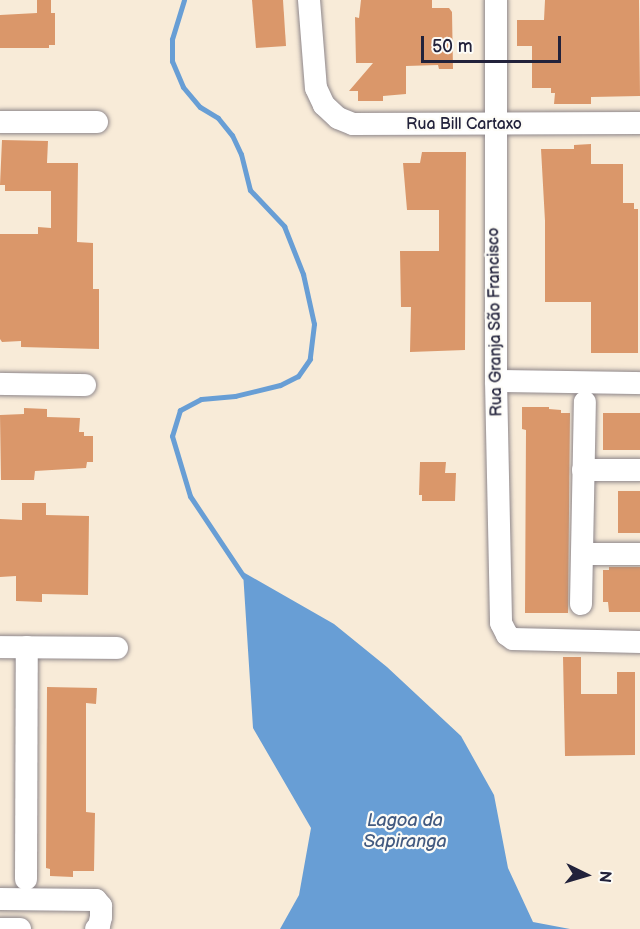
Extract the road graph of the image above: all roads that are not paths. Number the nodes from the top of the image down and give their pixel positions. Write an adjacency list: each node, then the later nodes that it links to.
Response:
1 (309, 0): 6 (street, Rua Bill Cartaxo)
2 (496, 0): 6 (street, Rua Granja São Francisco)
3 (0, 122): 4 (street)
4 (97, 122)
5 (640, 123): 6 (street, Rua Bill Cartaxo)
6 (494, 125): 7 (street, Rua Granja São Francisco)
7 (496, 381): 8 (street); 17 (street, Rua Granja São Francisco)
8 (640, 383)
9 (0, 384): 10 (street)
10 (85, 385)
11 (585, 402): 12 (street)
12 (583, 470): 13 (street); 14 (street)
13 (640, 470)
14 (582, 554): 15 (street); 16 (street)
15 (640, 554)
16 (582, 604)
17 (640, 642)
18 (0, 647): 19 (street)
19 (27, 647): 20 (street); 21 (street)
20 (117, 648)
21 (26, 879)
22 (0, 899): 25 (street)
23 (0, 928): 24 (street)
24 (20, 929)
25 (96, 929)

